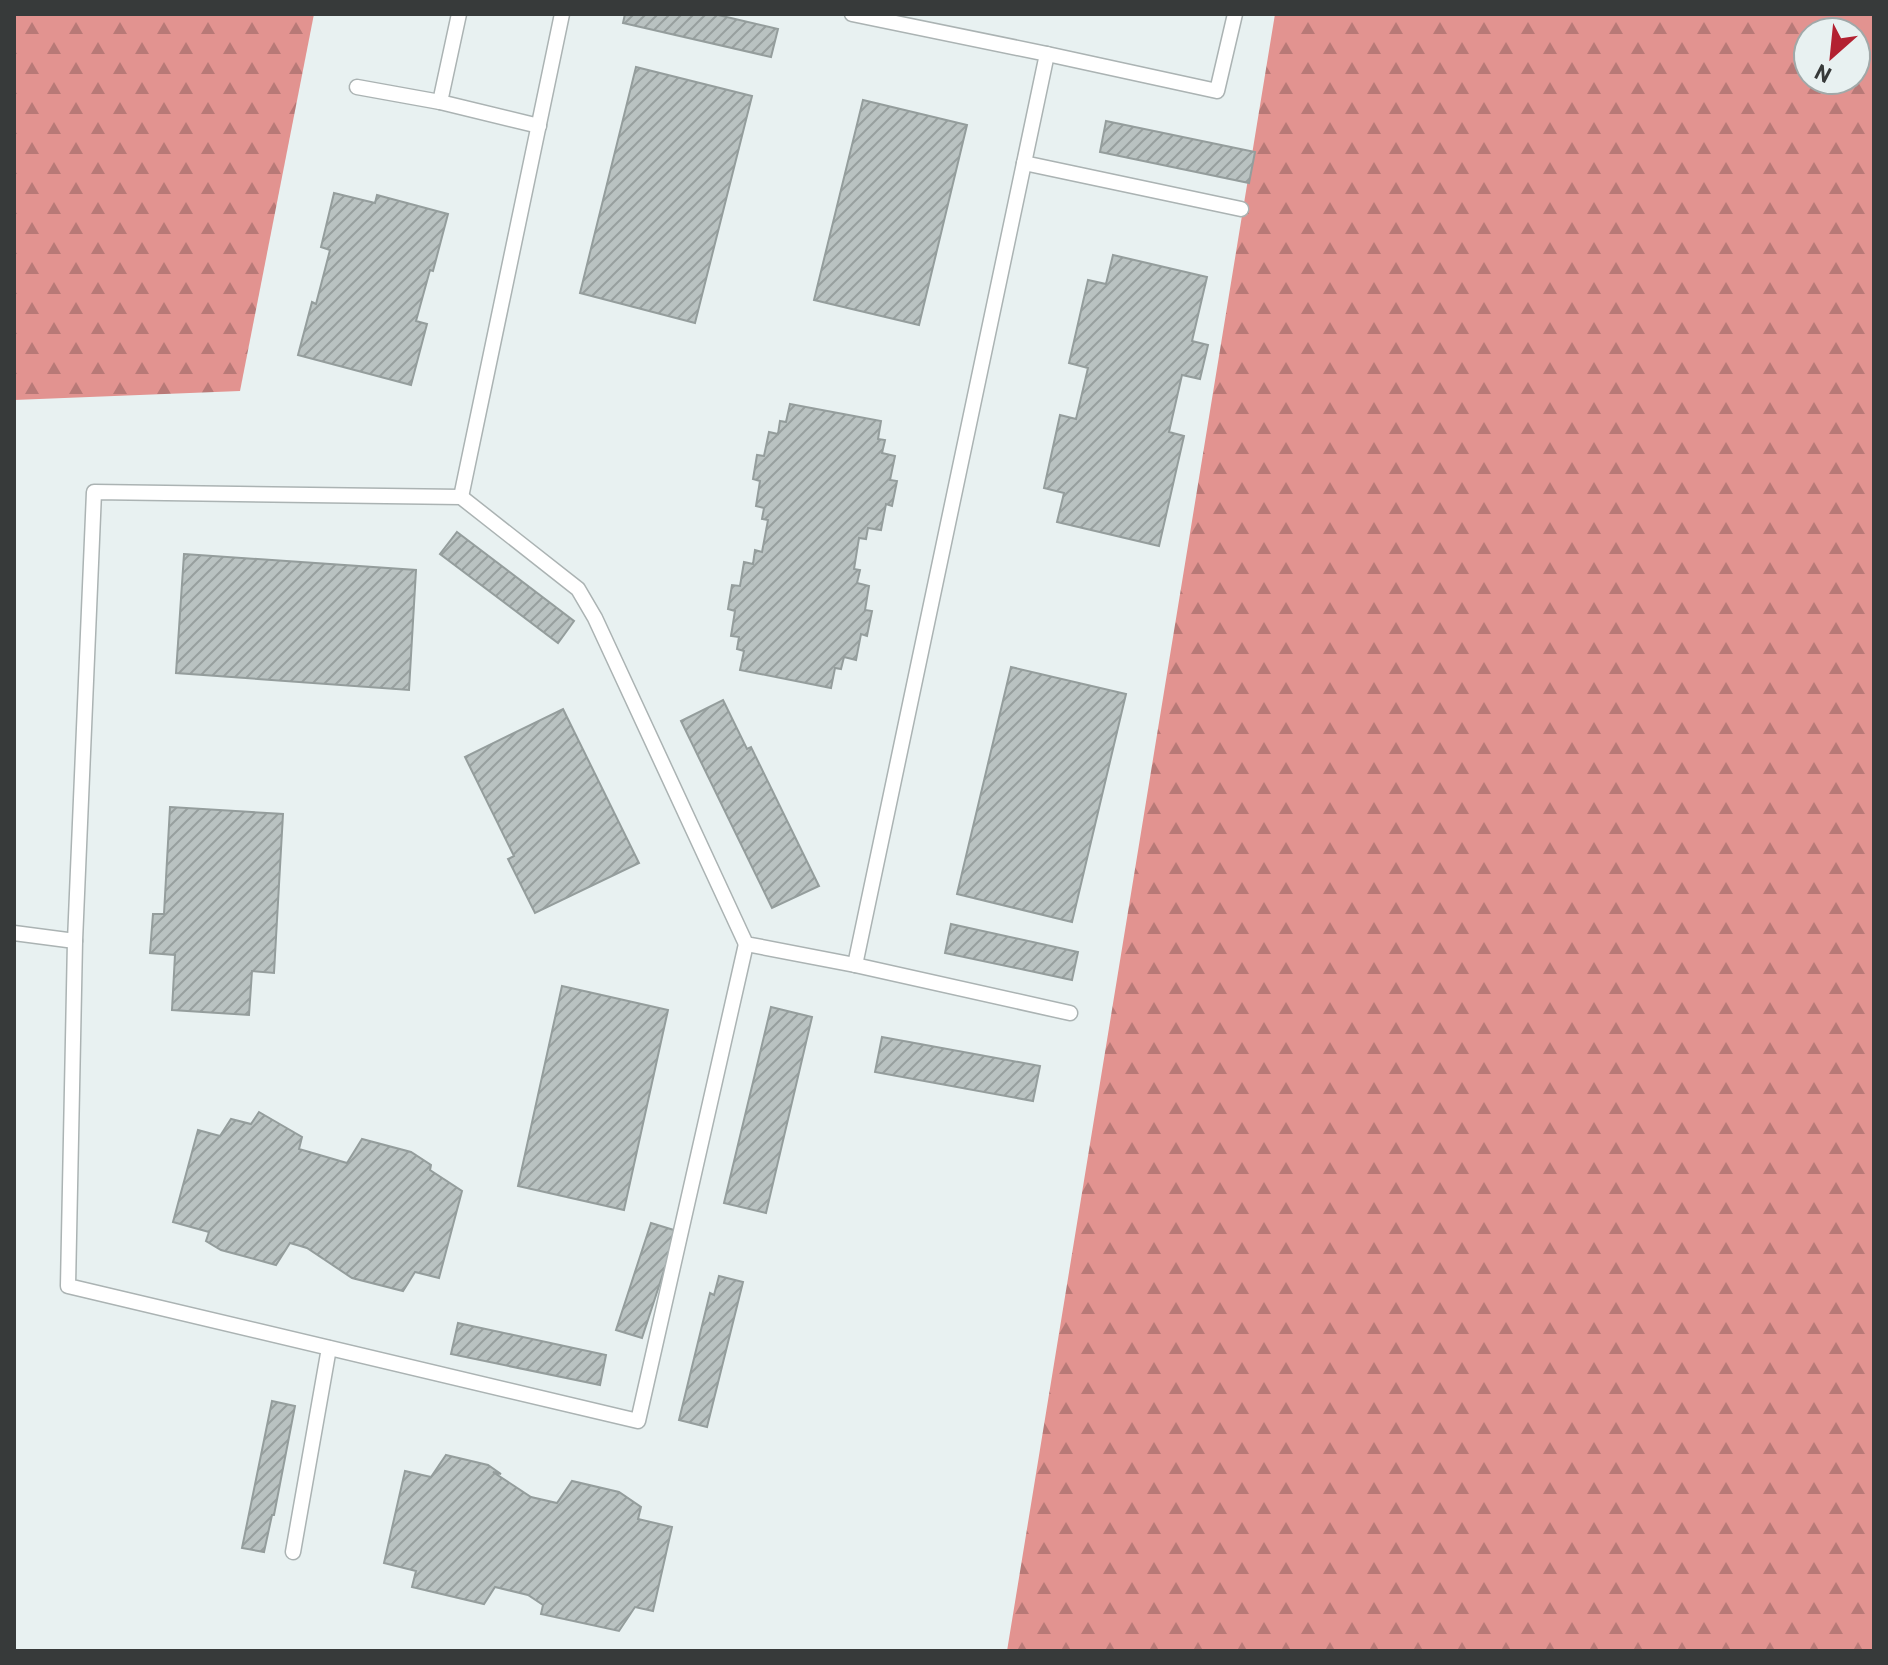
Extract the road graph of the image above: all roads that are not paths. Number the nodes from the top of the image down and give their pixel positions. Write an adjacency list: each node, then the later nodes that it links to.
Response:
1 (459, 14): 7 (lane)
2 (562, 14): 8 (lane)
3 (852, 14): 5 (lane)
4 (1235, 14): 5 (lane)
5 (1047, 54): 9 (lane)
6 (357, 87): 7 (lane)
7 (440, 102): 8 (lane)
8 (539, 126): 11 (lane)
9 (1024, 163): 10 (lane); 15 (lane)
10 (1241, 209)
11 (461, 497): 13 (lane); 14 (lane)
12 (14, 933): 13 (lane)
13 (75, 941): 17 (lane)
14 (746, 944): 15 (lane); 17 (lane)
15 (855, 965): 16 (lane)
16 (1070, 1013)
17 (329, 1348): 18 (lane)
18 (293, 1552)

